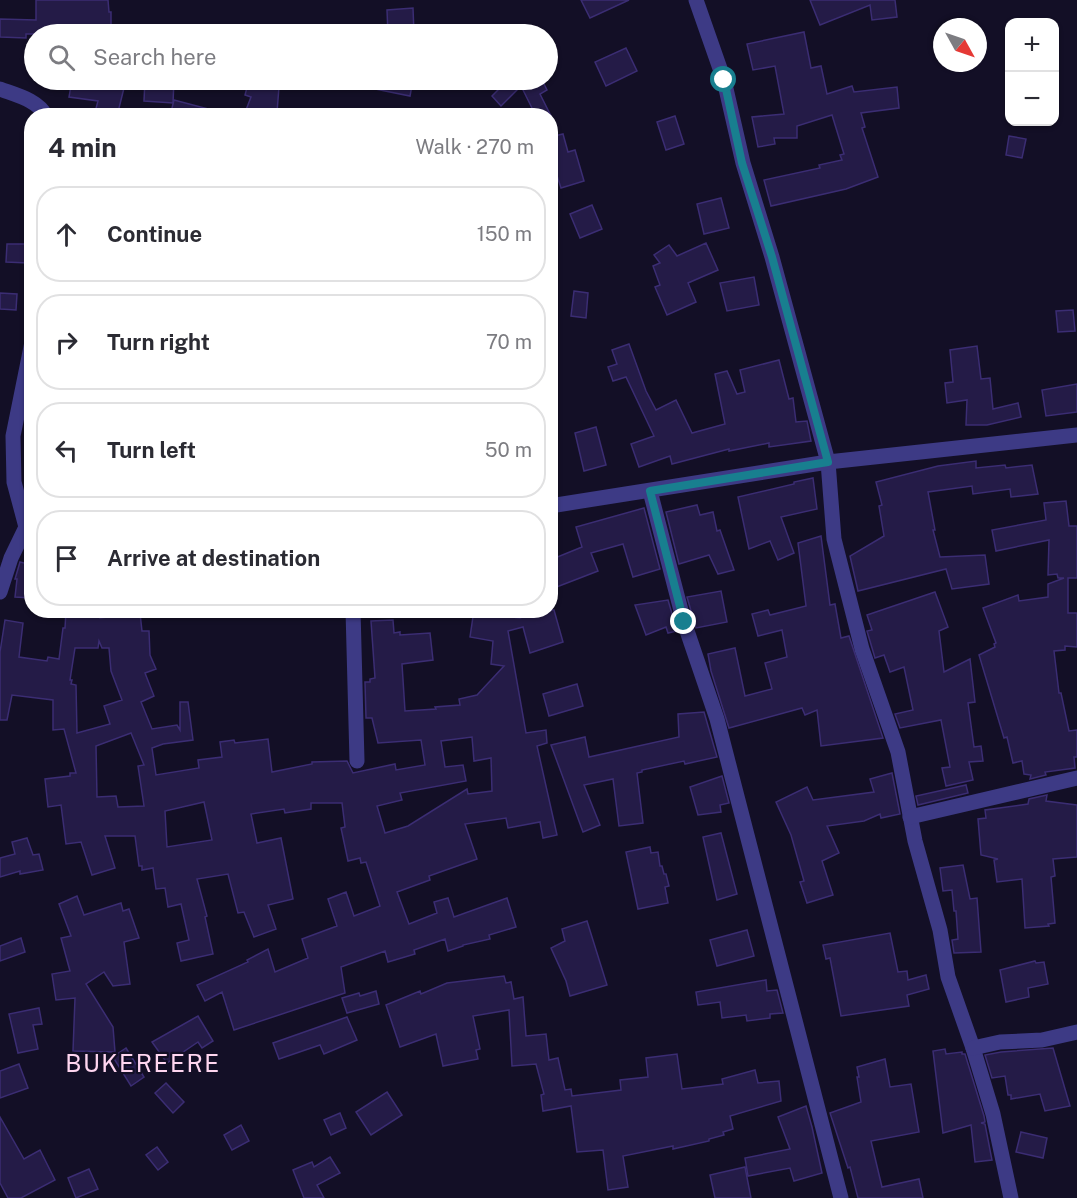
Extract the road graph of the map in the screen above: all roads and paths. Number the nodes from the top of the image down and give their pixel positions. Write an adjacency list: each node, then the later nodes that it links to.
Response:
1 (696, 0): 6 (street)
2 (0, 89): 3 (street)
3 (42, 108)
4 (24, 382): 9 (street)
5 (1077, 435): 6 (street)
6 (828, 462): 7 (street); 16 (street)
7 (650, 491): 8 (street); 19 (street)
8 (558, 505)
9 (24, 511)
10 (24, 532): 11 (street)
11 (5, 557): 12 (street)
12 (0, 592)
13 (352, 618): 14 (street)
14 (357, 761)
15 (1077, 778): 16 (street)
16 (910, 817): 18 (street)
17 (1077, 1032): 18 (street)
18 (973, 1048): 20 (street)
19 (841, 1198)
20 (1011, 1198)

